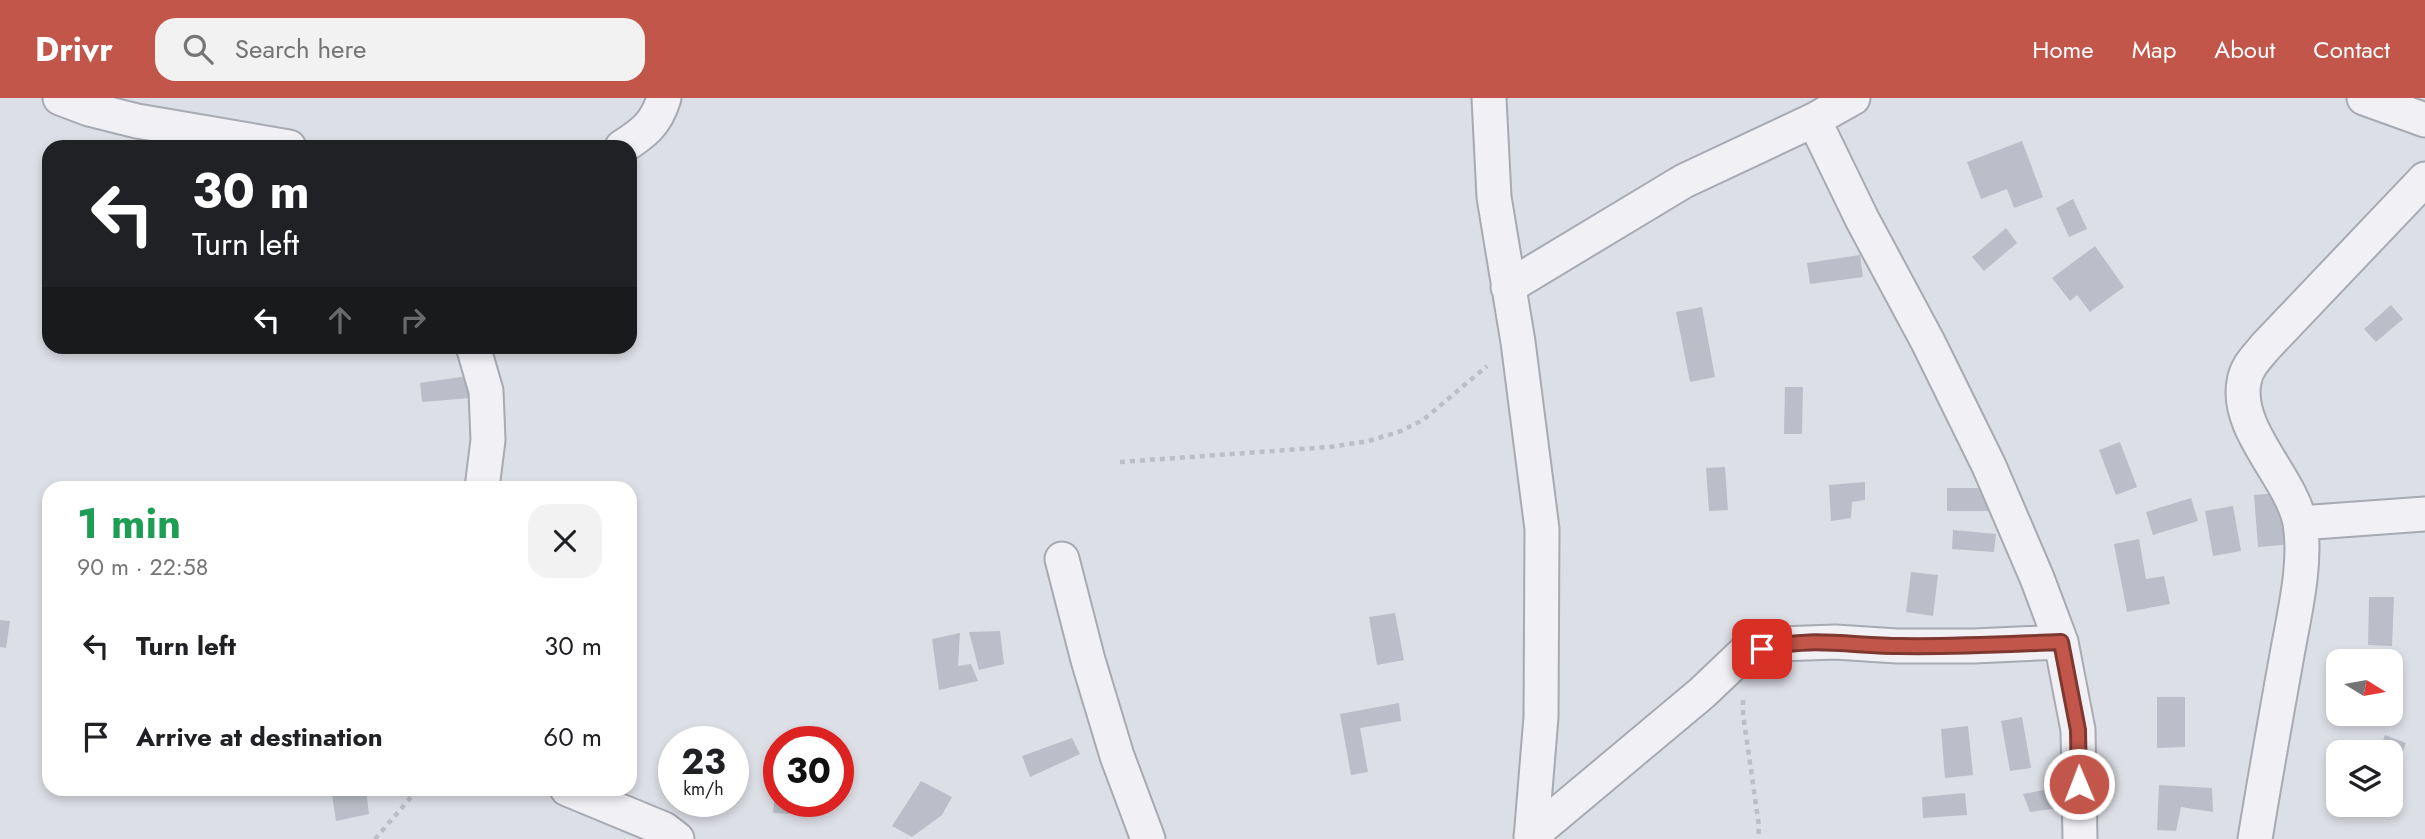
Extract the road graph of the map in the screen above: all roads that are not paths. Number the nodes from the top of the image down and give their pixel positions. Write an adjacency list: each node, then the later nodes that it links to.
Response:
1 (60, 98): 6 (street)
2 (664, 98): 10 (street)
3 (1489, 98): 12 (street)
4 (1853, 98): 7 (street)
5 (2364, 98): 8 (street)
6 (134, 110): 9 (street)
7 (1814, 120): 12 (street); 18 (street)
8 (2425, 120)
9 (260, 140)
10 (633, 140)
11 (2425, 179): 16 (street)
12 (1508, 287): 20 (street)
13 (475, 354): 14 (street)
14 (483, 481)
15 (2425, 514): 16 (street)
16 (2300, 523): 24 (street)
17 (1062, 559): 22 (street)
18 (2061, 642): 20 (street); 23 (street)
19 (584, 796): 21 (street)
20 (1531, 837)
21 (677, 839)
22 (1148, 839)
23 (2080, 839)
24 (2255, 839)

